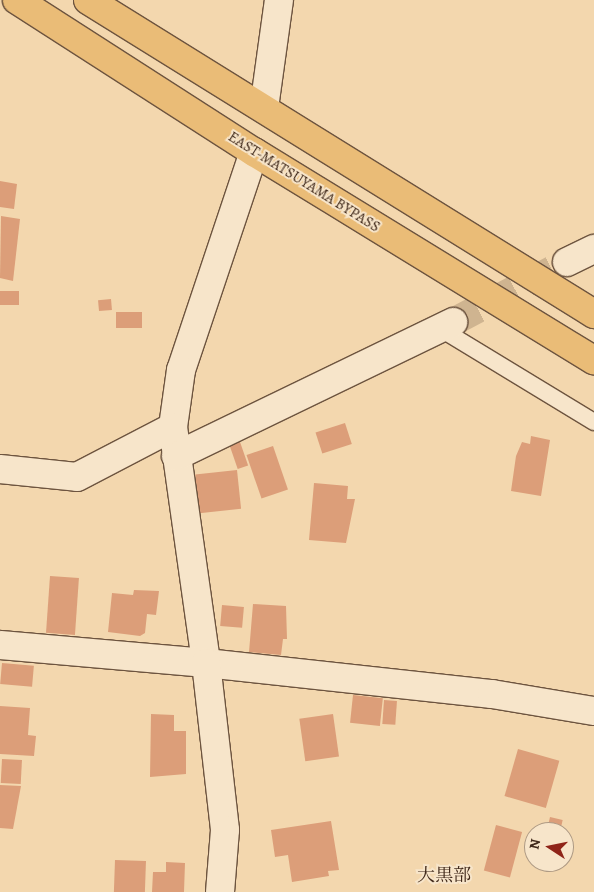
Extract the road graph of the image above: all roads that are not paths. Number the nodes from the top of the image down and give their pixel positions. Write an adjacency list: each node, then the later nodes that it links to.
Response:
1 (16, 0): 5 (highway, EAST-MATSUYAMA BYPASS)
2 (88, 0): 4 (highway)
3 (279, 0): 4 (street)
4 (264, 108): 8 (highway)
5 (254, 152): 10 (highway, EAST-MATSUYAMA BYPASS); 12 (street)
6 (594, 249): 7 (street)
7 (567, 262)
8 (594, 314)
9 (447, 326): 11 (lane); 13 (street)
10 (594, 360)
11 (594, 422)
12 (173, 427): 13 (street); 14 (street)
13 (176, 456): 16 (street)
14 (0, 469)
15 (0, 645): 16 (street)
16 (206, 663): 17 (street); 18 (street)
17 (594, 711)
18 (220, 892)

